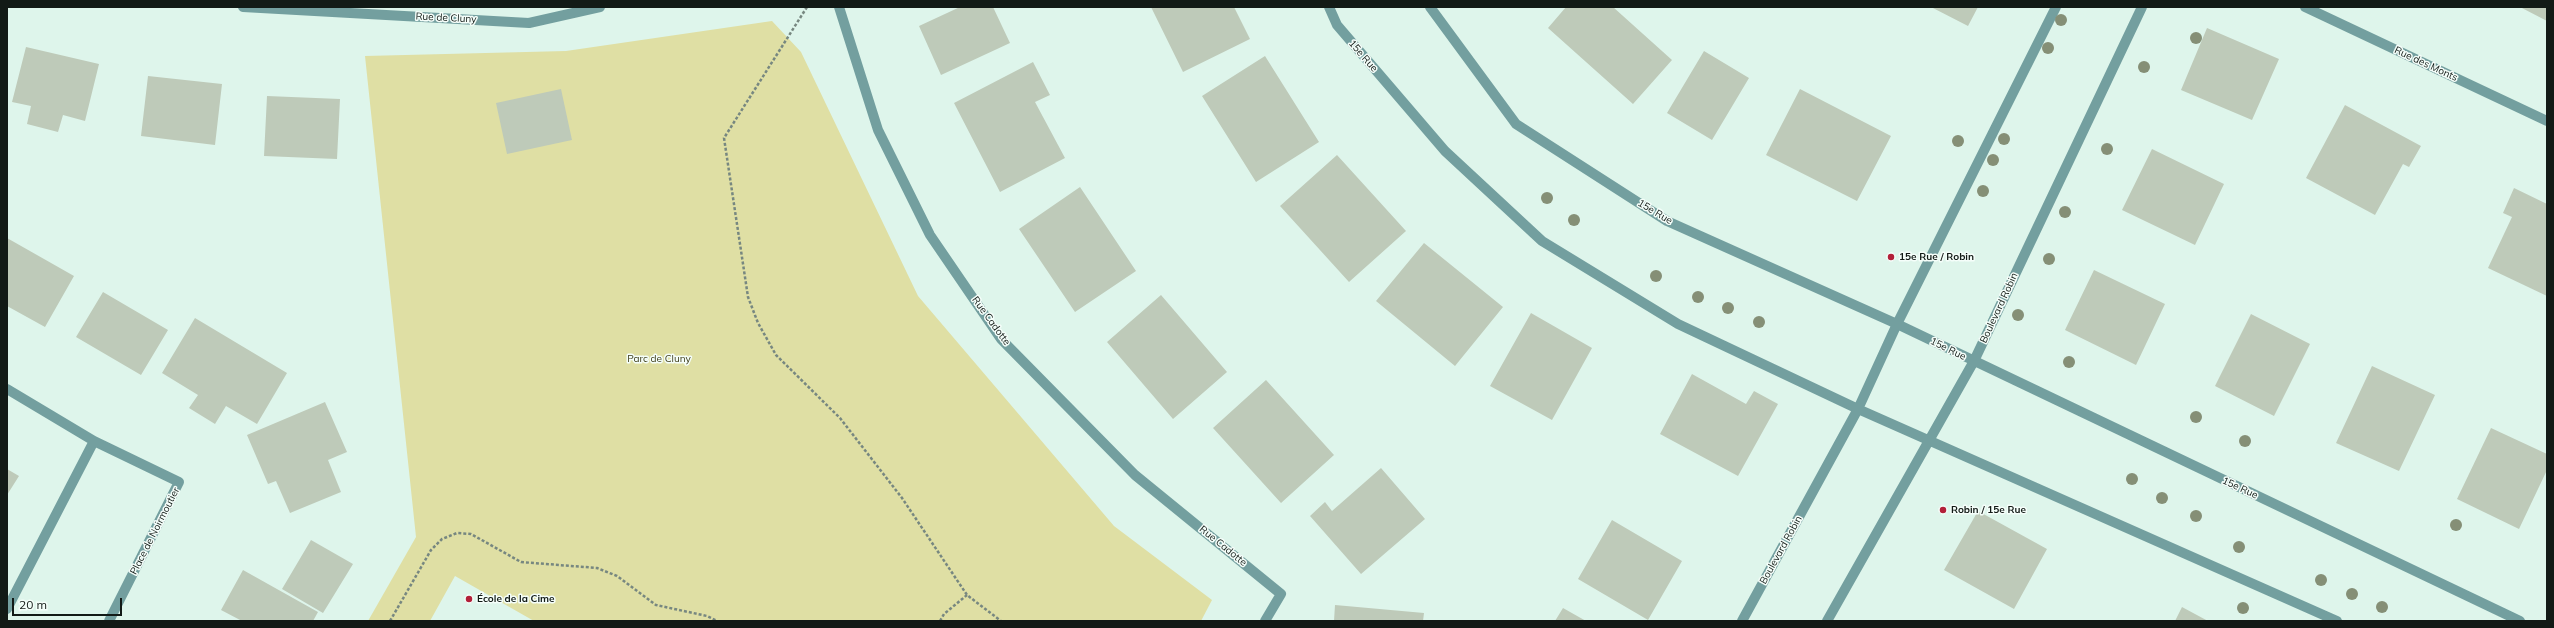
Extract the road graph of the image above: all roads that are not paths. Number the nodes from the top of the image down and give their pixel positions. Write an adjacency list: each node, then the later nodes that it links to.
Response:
1 (243, 7): 2 (street, Rue de Cluny)
2 (600, 7)
3 (839, 7): 18 (street, Rue Cadotte)
4 (1329, 7): 13 (street, 15e Rue)
5 (1430, 7): 10 (street, 15e Rue)
6 (2056, 7): 10 (street, Boulevard Robin)
7 (2142, 7): 11 (street, Boulevard Robin)
8 (2305, 7): 9 (street, Rue des Monts)
9 (2547, 121)
10 (1897, 324): 11 (street, 15e Rue); 13 (street, Boulevard Robin)
11 (1974, 361): 14 (street, Boulevard Robin); 22 (street, 15e Rue)
12 (7, 389): 15 (street, Place de Noirmoutier)
13 (1858, 409): 14 (street, 15e Rue); 19 (street, Boulevard Robin)
14 (1928, 440): 20 (street, Boulevard Robin); 21 (street, 15e Rue)
15 (94, 441): 16 (street); 17 (street, Place de Noirmoutier)
16 (7, 609)
17 (109, 621)
18 (1266, 621)
19 (1742, 621)
20 (1827, 621)
21 (2337, 621)
22 (2520, 621)

